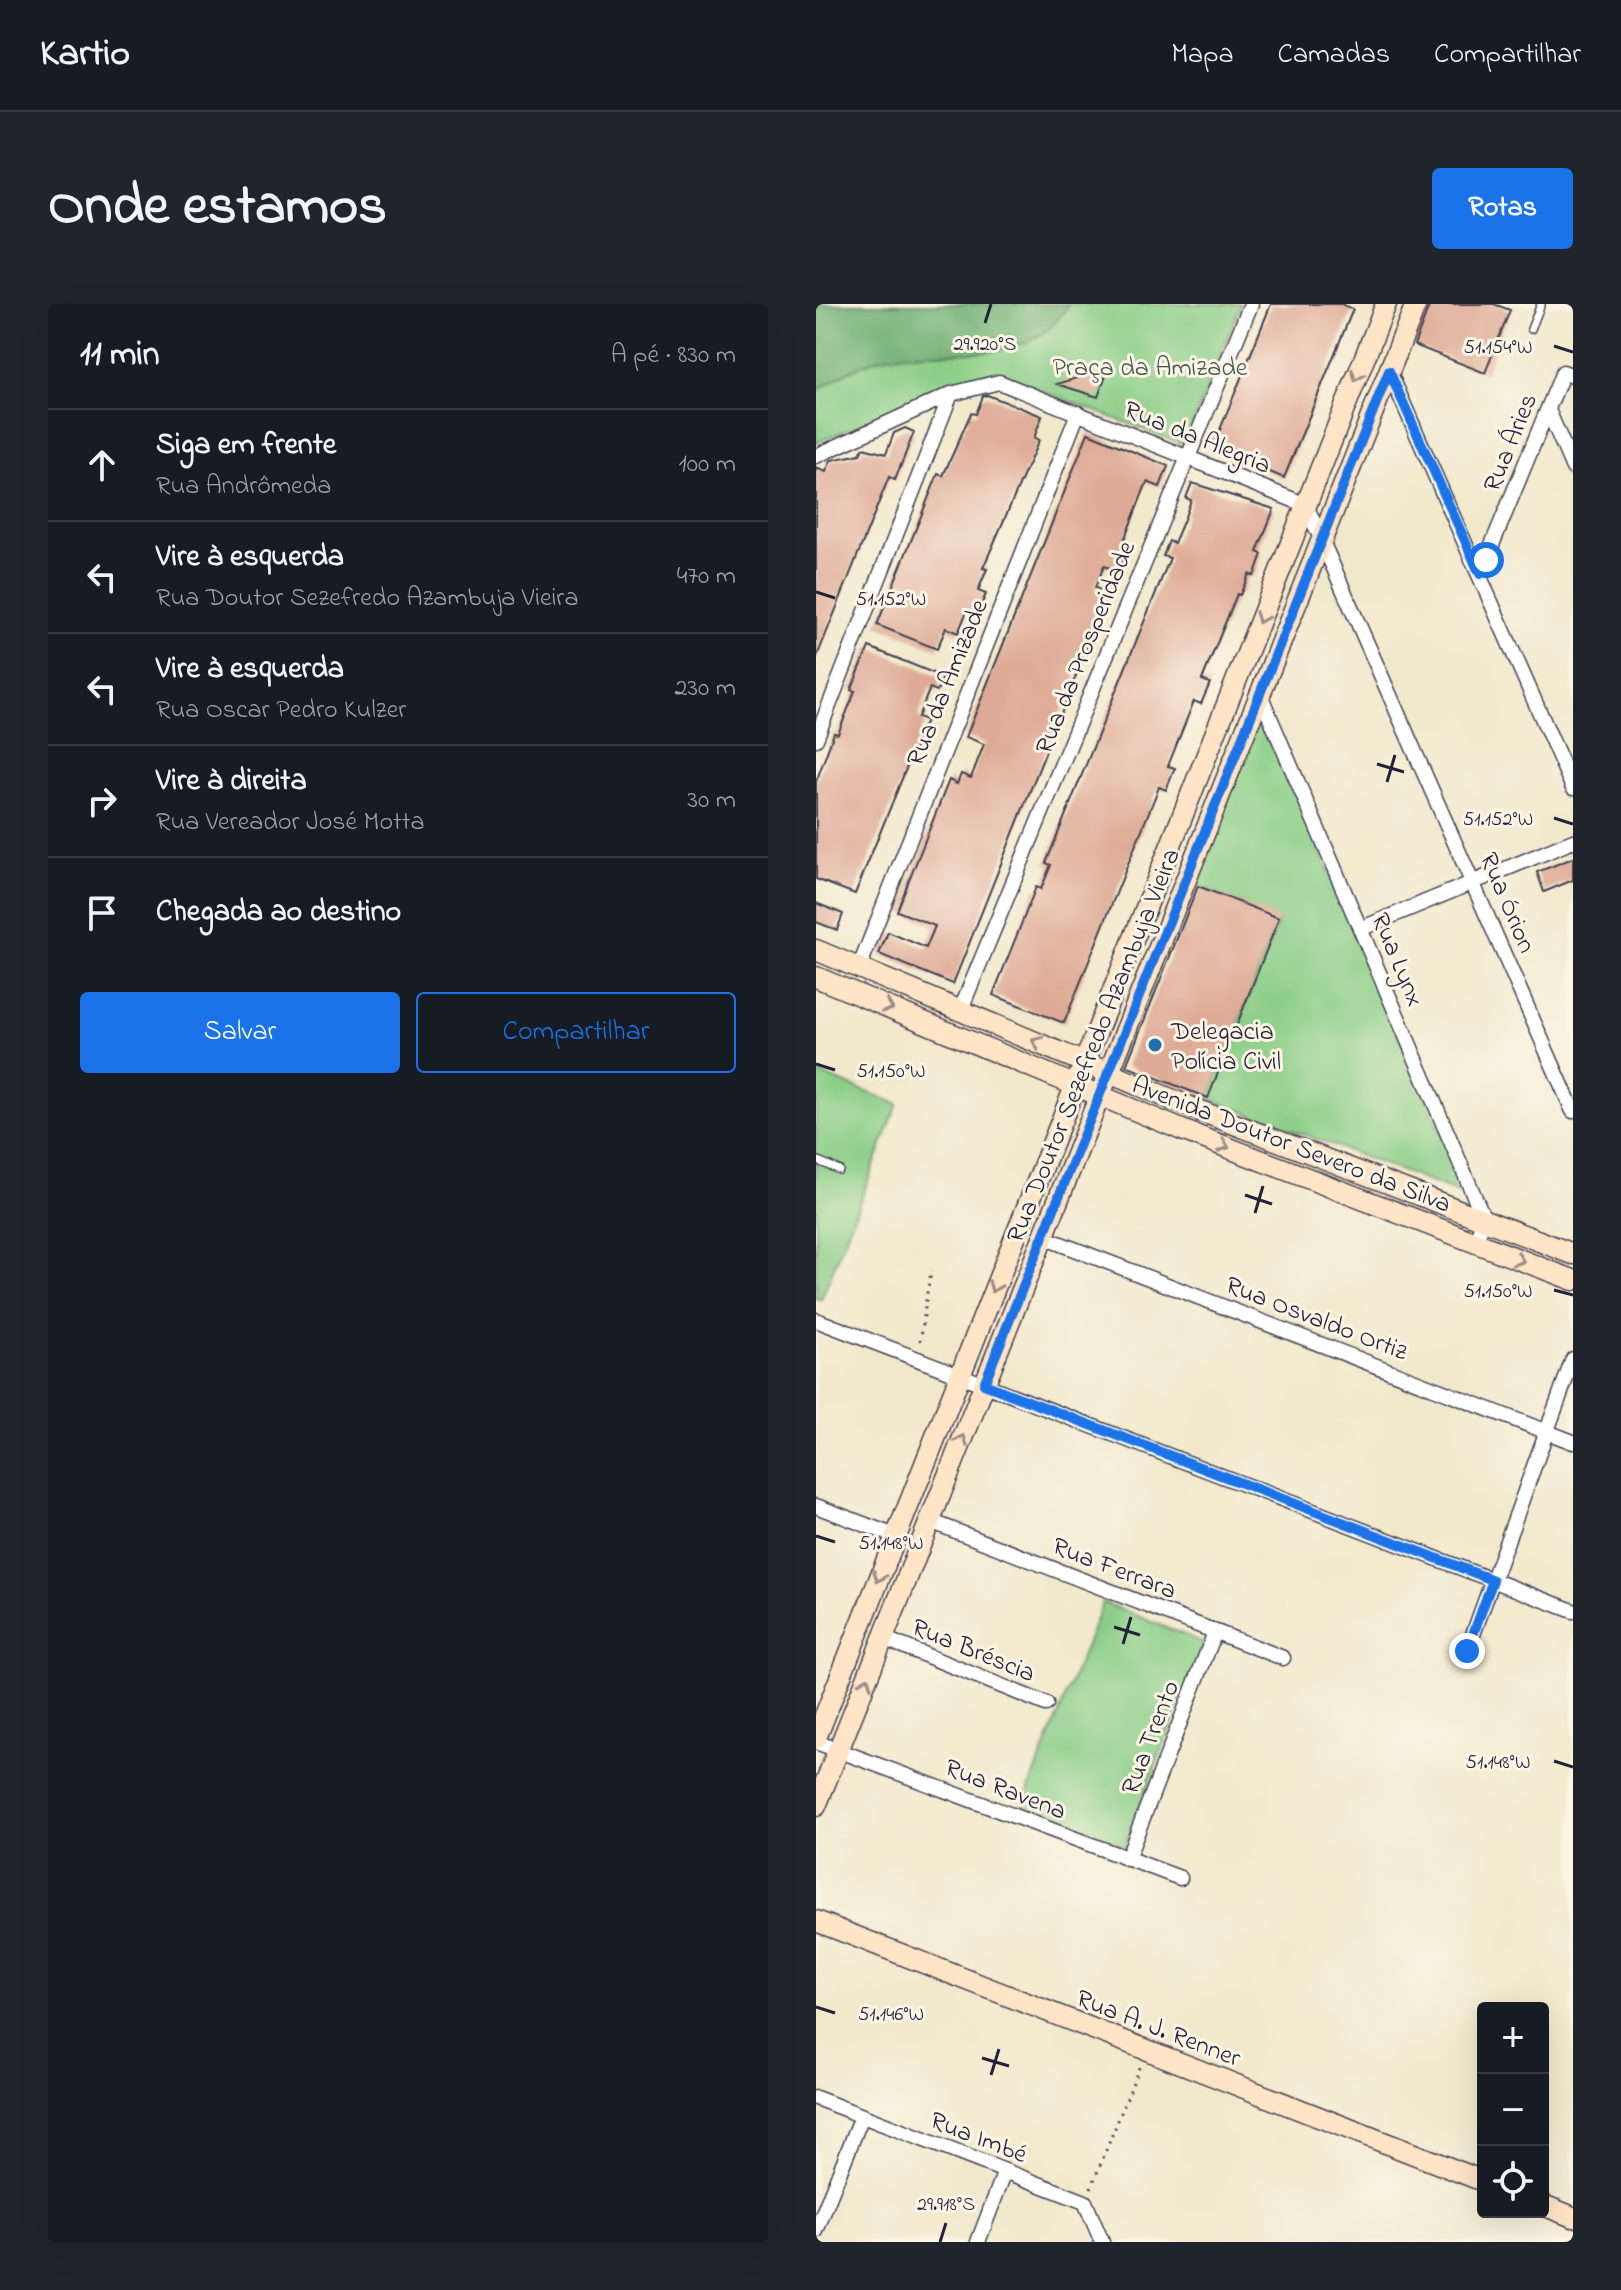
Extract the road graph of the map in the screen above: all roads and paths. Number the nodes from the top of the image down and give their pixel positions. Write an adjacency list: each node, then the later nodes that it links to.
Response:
1 (1251, 304): 12 (street, Rua da Prosperidade)
2 (1416, 304): 6 (street, Rua Doutor Sezefredo Azambuja Vieira)
3 (1541, 304): 5 (lane)
4 (1383, 305): 14 (street, Rua Doutor Sezefredo Azambuja Vieira, one-way to 14)
5 (1531, 329)
6 (1389, 371): 15 (street, Rua Doutor Sezefredo Azambuja Vieira); 16 (street)
7 (1568, 374): 9 (street, Rua Áries)
8 (951, 394): 10 (street, Rua da Alegria); 11 (street, Rua da Alegria); 18 (street)
9 (1548, 410): 13 (street); 16 (street, Rua Áries)
10 (1078, 413): 12 (street, Rua da Alegria); 26 (street, Rua da Amizade)
11 (816, 456)
12 (1188, 458): 14 (street, Rua da Alegria); 28 (street, Rua da Prosperidade)
13 (1573, 468)
14 (1306, 505): 15 (street); 22 (street, Rua Doutor Sezefredo Azambuja Vieira, one-way to 22)
15 (1323, 537): 17 (street, Rua Doutor Sezefredo Azambuja Vieira); 21 (street, Rua Órion)
16 (1480, 574): 19 (street)
17 (1260, 694): 23 (street, Rua Doutor Sezefredo Azambuja Vieira); 24 (street, Rua Lynx)
18 (816, 739)
19 (1573, 788)
20 (1573, 841): 21 (street)
21 (1474, 882): 24 (street); 34 (street, Rua Órion)
22 (1145, 908): 23 (street); 29 (street, Rua Doutor Sezefredo Azambuja Vieira)
23 (1170, 920): 30 (street, Rua Doutor Sezefredo Azambuja Vieira)
24 (1360, 929): 38 (street, Rua Lynx)
25 (816, 950): 26 (street, Avenida Doutor Severo da Silva)
26 (859, 968): 28 (street, Avenida Doutor Severo da Silva)
27 (816, 977): 31 (street, Avenida Doutor Severo da Silva, one-way to 31)
28 (961, 1009): 29 (street, Avenida Doutor Severo da Silva, one-way to 28)
29 (1084, 1063): 30 (street, Avenida Doutor Severo da Silva); 31 (street, Rua Doutor Sezefredo Azambuja Vieira)
30 (1109, 1073): 32 (street, Rua Doutor Sezefredo Azambuja Vieira); 33 (street, Avenida Doutor Severo da Silva)
31 (1075, 1084): 32 (street, Avenida Doutor Severo da Silva); 47 (street, Rua Doutor Sezefredo Azambuja Vieira, one-way to 47)
32 (1100, 1095): 35 (street, Avenida Doutor Severo da Silva); 39 (street, Rua Doutor Sezefredo Azambuja Vieira)
33 (1190, 1107): 35 (street); 38 (street, Avenida Doutor Severo da Silva)
34 (1573, 1111)
35 (1182, 1130): 40 (street, Avenida Doutor Severo da Silva, one-way to 40)
36 (816, 1160): 37 (lane)
37 (839, 1170)
38 (1484, 1219): 40 (street); 41 (street, Avenida Doutor Severo da Silva)
39 (1043, 1237): 48 (street, Rua Doutor Sezefredo Azambuja Vieira); 49 (street, Rua Osvaldo Ortiz)
40 (1475, 1243): 43 (street, Avenida Doutor Severo da Silva, one-way to 43)
41 (1573, 1254)
42 (932, 1270): 45 (path)
43 (1573, 1280)
44 (816, 1320): 47 (street)
45 (920, 1341)
46 (1573, 1359): 49 (street)
47 (959, 1375): 48 (street); 53 (street, Rua Doutor Sezefredo Azambuja Vieira)
48 (984, 1384): 52 (street, Rua Doutor Sezefredo Azambuja Vieira, one-way to 48); 54 (street)
49 (1547, 1432): 50 (street, Rua Osvaldo Ortiz); 54 (street)
50 (1573, 1442)
51 (816, 1506): 53 (street)
52 (930, 1521): 56 (street, Rua Ferrara); 57 (street, Rua Doutor Sezefredo Azambuja Vieira)
53 (895, 1536): 61 (street, Rua Doutor Sezefredo Azambuja Vieira, one-way to 61)
54 (1493, 1580): 55 (street); 58 (street)
55 (1573, 1611)
56 (1215, 1632): 59 (street, Rua Ferrara); 66 (street, Rua Trento)
57 (883, 1638): 60 (street, Rua Bréscia); 62 (street, Rua Doutor Sezefredo Azambuja Vieira, one-way to 57)
58 (1467, 1651)
59 (1283, 1658)
60 (1046, 1704)
61 (821, 1713): 62 (street); 63 (street, Rua Doutor Sezefredo Azambuja Vieira)
62 (849, 1724): 64 (street, Rua Doutor Sezefredo Azambuja Vieira)
63 (816, 1740): 64 (street, Rua Ravena)
64 (838, 1750): 65 (street, Rua Doutor Sezefredo Azambuja Vieira); 66 (street, Rua Ravena)
65 (816, 1806)
66 (1127, 1859): 67 (street, Rua Ravena)
67 (1180, 1878)
68 (816, 1921): 69 (street, Rua A. J. Renner)
69 (1146, 2050): 73 (street, Rua A. J. Renner); 74 (path)
70 (816, 2098): 71 (street, Rua Imbé)
71 (862, 2116): 72 (street, Rua Imbé); 77 (street)
72 (1005, 2171): 74 (street, Rua Imbé); 78 (street)
73 (1477, 2179)
74 (1085, 2202): 79 (street)
75 (1549, 2207): 76 (street)
76 (1573, 2217)
77 (816, 2231)
78 (978, 2242)
79 (1102, 2242)

